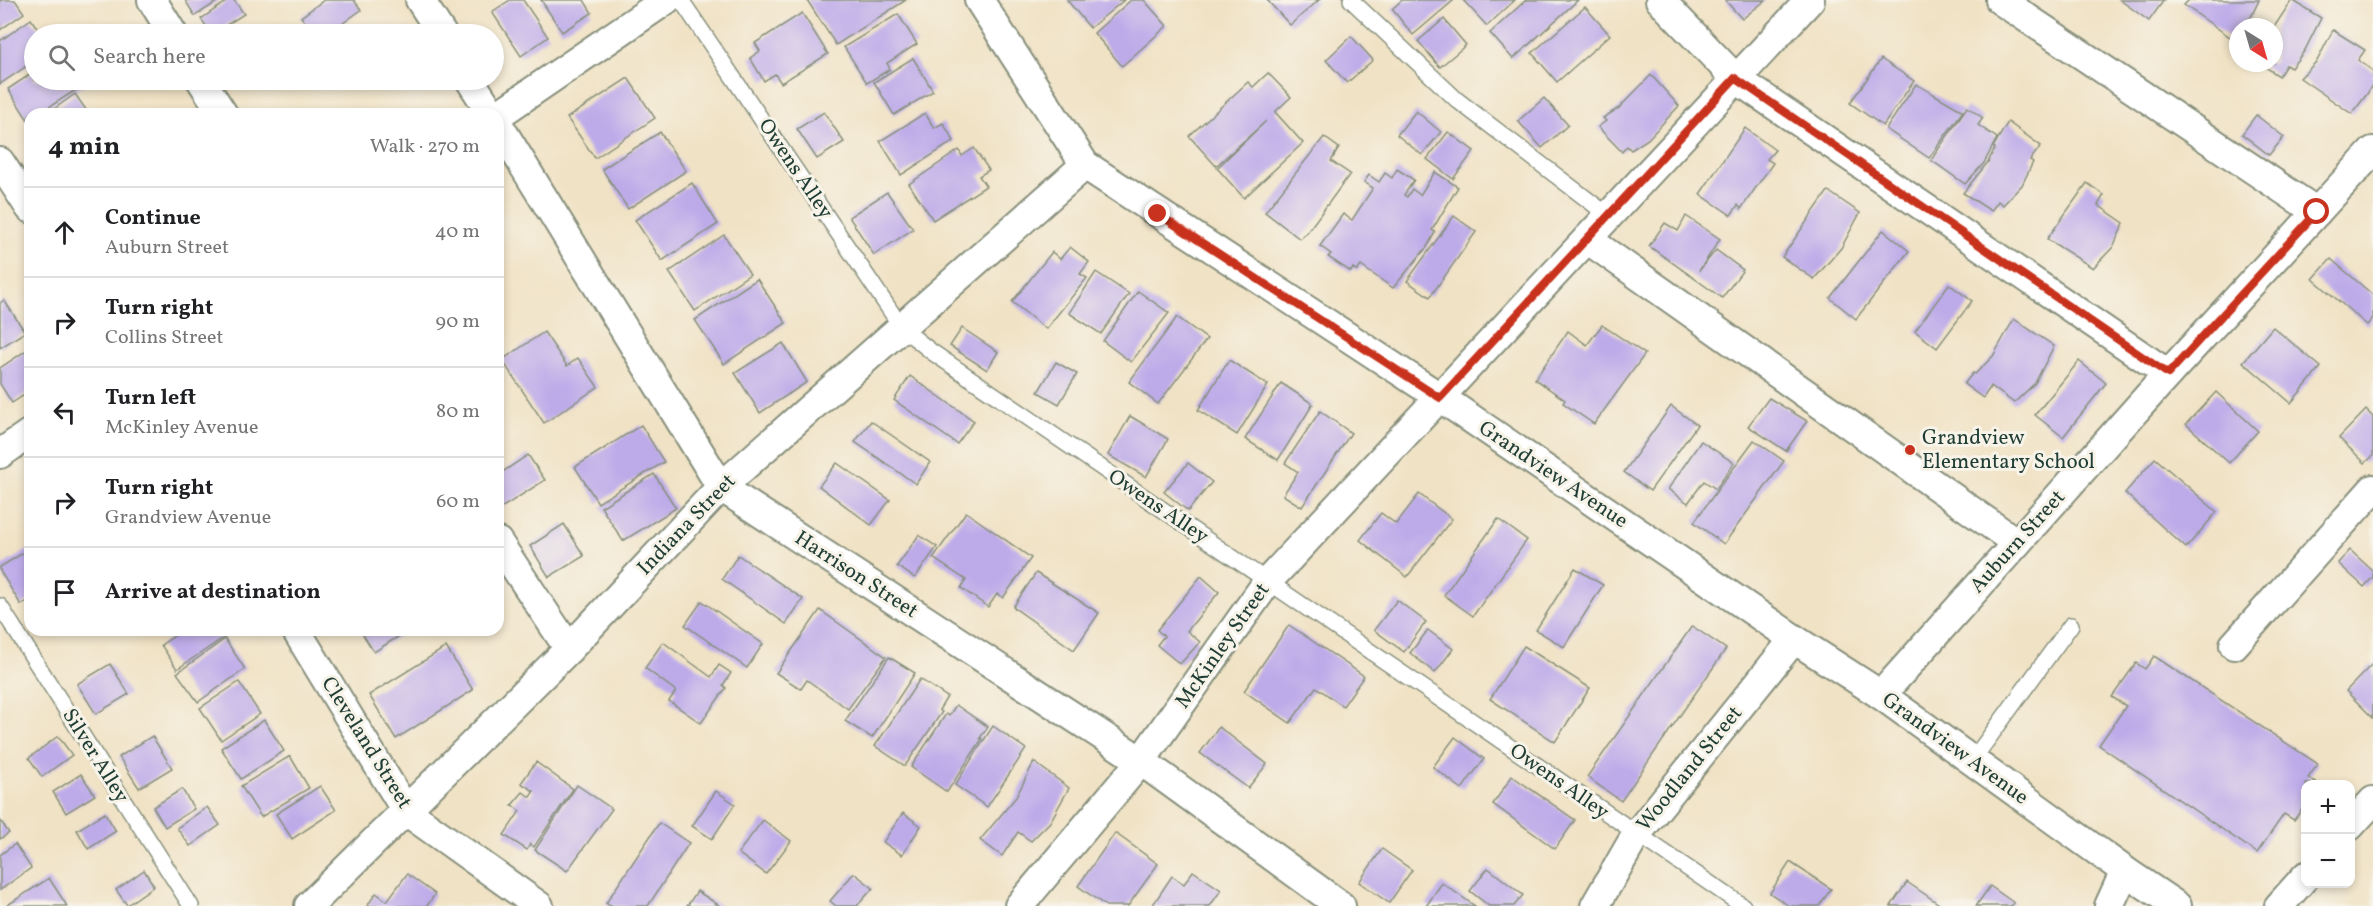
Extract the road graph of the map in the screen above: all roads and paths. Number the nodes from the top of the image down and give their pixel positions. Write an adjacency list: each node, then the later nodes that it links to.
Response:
1 (152, 0): 10 (street)
2 (420, 0): 11 (street)
3 (666, 0): 17 (street)
4 (681, 0): 26 (lane, Owens Alley)
5 (979, 0): 21 (street, Grandview Avenue)
6 (1351, 0): 24 (lane)
7 (1660, 0): 12 (street)
8 (1810, 0): 12 (street, McKinley Street)
9 (2000, 0): 23 (street)
10 (167, 24)
11 (436, 24)
12 (1735, 78): 24 (street, McKinley Street); 27 (street)
13 (207, 90): 15 (street)
14 (476, 90): 16 (street)
15 (219, 108)
16 (488, 108)
17 (504, 111)
18 (504, 134): 31 (street, Harrison Street)
19 (2373, 151): 23 (street, Auburn Street)
20 (0, 162): 22 (street)
21 (1085, 165): 26 (street, Indiana Street); 28 (street, Grandview Avenue)
22 (24, 199)
23 (2317, 212): 27 (street, Auburn Street)
24 (1609, 216): 25 (street, McKinley Street)
25 (1587, 239): 28 (street, McKinley Street); 33 (street)
26 (902, 328): 31 (street, Indiana Street); 35 (lane, Owens Alley)
27 (2168, 374): 33 (street, Auburn Street)
28 (1440, 398): 35 (street, McKinley Street); 39 (street, Grandview Avenue)
29 (24, 437): 30 (street)
30 (0, 454)
31 (721, 487): 41 (street, Indiana Street); 43 (street, Harrison Street)
32 (2373, 489): 40 (street)
33 (2017, 543): 42 (street, Auburn Street)
34 (504, 551): 41 (street)
35 (1268, 582): 43 (street, McKinley Street); 48 (lane, Owens Alley)
36 (0, 606): 51 (lane, Silver Alley)
37 (2071, 625): 44 (lane)
38 (300, 636): 46 (street, Cleveland Street)
39 (1794, 639): 42 (street, Grandview Avenue); 48 (street, Woodland Street)
40 (2234, 645)
41 (569, 650): 46 (street, Indiana Street)
42 (1881, 695): 44 (street, Grandview Avenue)
43 (1141, 761): 54 (street, McKinley Street); 55 (street, Harrison Street)
44 (1972, 761): 49 (street, Grandview Avenue)
45 (2373, 801): 47 (street)
46 (406, 811): 52 (street, Indiana Street); 53 (street, Cleveland Street)
47 (2355, 821)
48 (1636, 835): 56 (street, Woodland Street); 57 (lane, Owens Alley)
49 (2125, 871): 58 (street); 59 (street, Grandview Avenue)
50 (2301, 882): 60 (street)
51 (191, 906)
52 (309, 906)
53 (540, 906)
54 (1019, 906)
55 (1341, 906)
56 (1595, 906)
57 (1743, 906)
58 (2109, 906)
59 (2177, 906)
60 (2279, 906)

